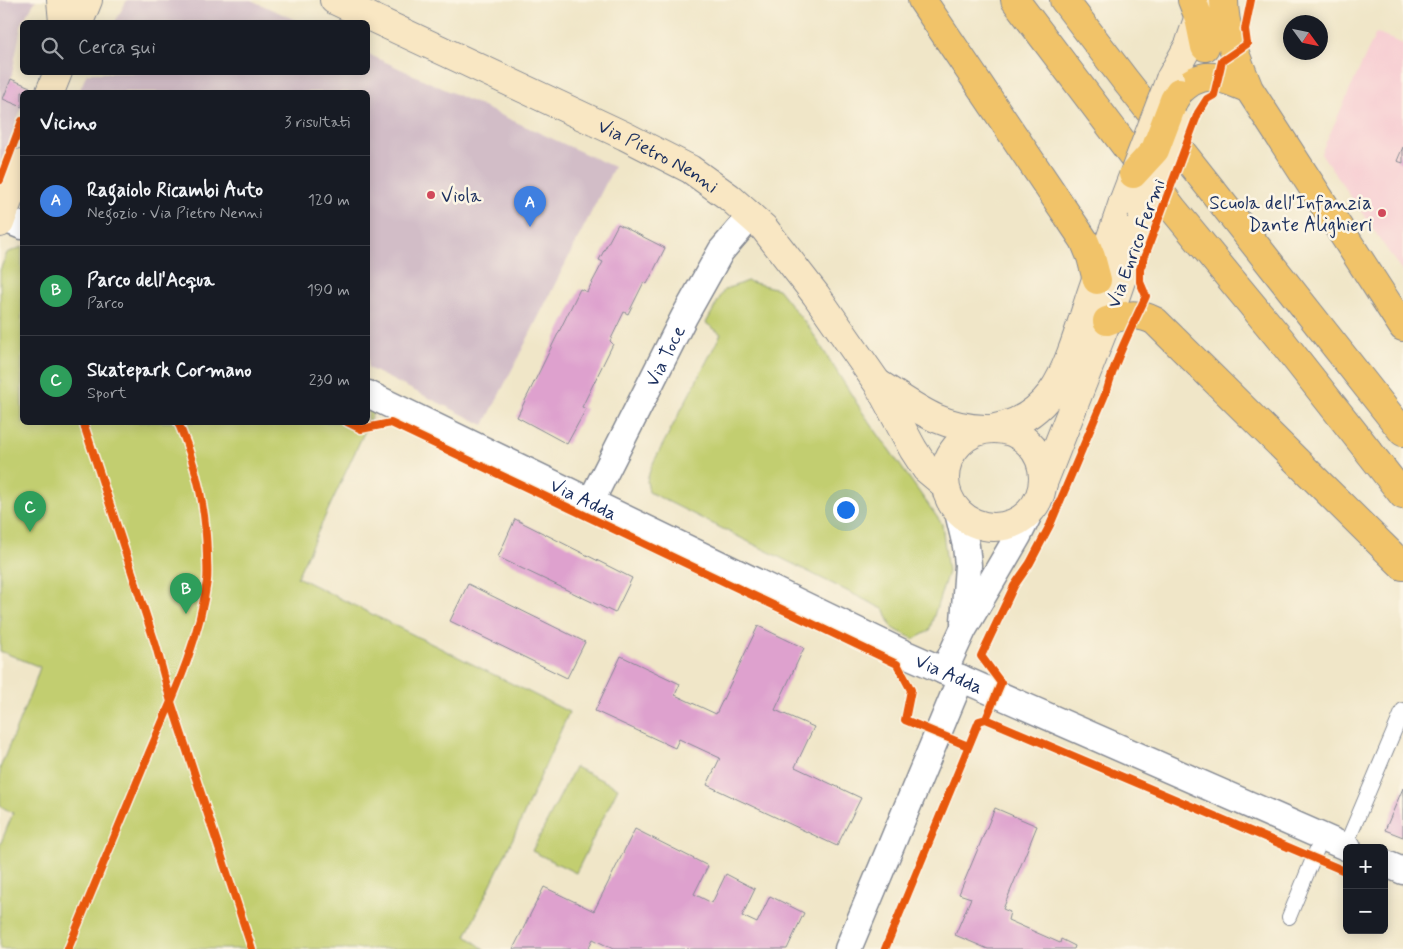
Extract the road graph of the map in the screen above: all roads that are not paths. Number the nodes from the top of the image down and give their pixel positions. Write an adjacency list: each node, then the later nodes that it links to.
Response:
1 (61, 0): 11 (street)
2 (88, 0): 12 (street)
3 (334, 0): 10 (street, Via Pietro Nenni)
4 (344, 0): 10 (street, Via Pietro Nenni)
5 (922, 0): 22 (highway)
6 (1015, 0): 31 (highway)
7 (1064, 0): 28 (highway)
8 (1222, 0): 13 (street, Via Enrico Fermi); 16 (highway)
9 (1198, 6): 13 (highway); 15 (street, Via Enrico Fermi)
10 (369, 16): 20 (street, Via Pietro Nenni)
11 (63, 20)
12 (80, 20)
13 (1205, 47): 15 (street, Via Enrico Fermi)
14 (57, 75): 17 (street)
15 (1183, 88): 16 (highway); 19 (highway, bridge); 23 (street, Via Enrico Fermi, bridge)
16 (1249, 89): 24 (highway)
17 (51, 90)
18 (20, 172): 21 (street)
19 (1133, 174): 22 (street, Via Enrico Fermi, bridge)
20 (751, 216): 25 (street, Via Pietro Nenni); 32 (street, Via Toce)
21 (8, 222)
22 (1097, 280): 27 (street, Via Enrico Fermi)
23 (1107, 321): 29 (street, Via Enrico Fermi); 35 (highway)
24 (1403, 327)
25 (878, 384): 27 (street, Via Pietro Nenni); 30 (street, Via Pietro Nenni)
26 (370, 395): 32 (street, Via Adda)
27 (990, 429): 29 (street); 30 (street)
28 (1403, 432)
29 (1043, 483): 33 (street)
30 (944, 484): 34 (street)
31 (1403, 495)
32 (590, 503): 37 (street, Via Adda)
33 (1031, 510): 34 (street); 36 (street)
34 (958, 512): 36 (street)
35 (1403, 566)
36 (963, 630): 37 (street)
37 (952, 675): 39 (street, Via Adda); 43 (street)
38 (1403, 710): 39 (lane)
39 (1338, 844): 42 (lane)
40 (1388, 865): 41 (street)
41 (1403, 871)
42 (1288, 917)
43 (848, 949)

